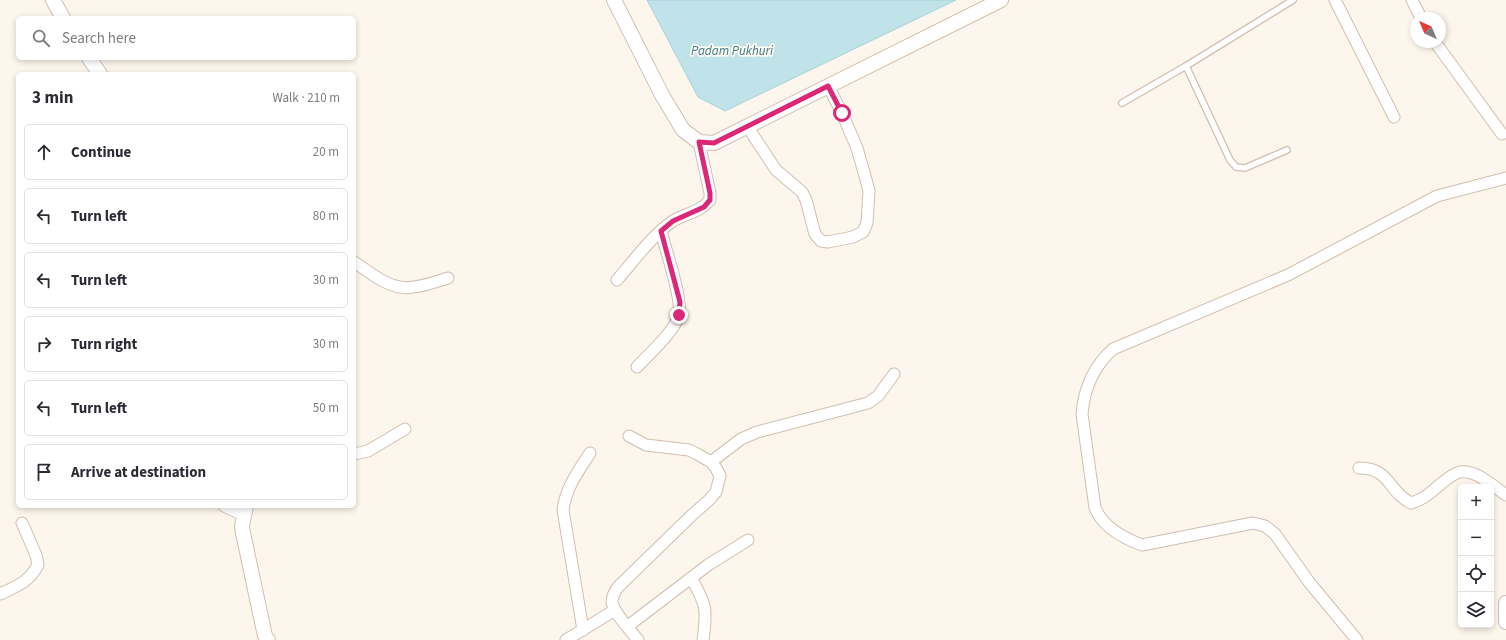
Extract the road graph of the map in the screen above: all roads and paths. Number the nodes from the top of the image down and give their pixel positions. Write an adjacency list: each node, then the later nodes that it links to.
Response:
1 (53, 0): 8 (street)
2 (614, 0): 18 (street)
3 (1000, 0): 13 (street)
4 (1293, 0): 11 (lane)
5 (1335, 0): 15 (street)
6 (1412, 0): 7 (street)
7 (1418, 12)
8 (62, 16)
9 (1439, 48): 17 (street)
10 (91, 60): 12 (street)
11 (1186, 66): 14 (lane); 19 (lane)
12 (99, 72)
13 (828, 86): 16 (street); 16 (street)
14 (1122, 103)
15 (1394, 117)
16 (747, 126): 18 (street)
17 (1502, 134)
18 (699, 142): 21 (street)
19 (1287, 150)
20 (1506, 178): 49 (street)
21 (661, 231): 24 (street); 25 (street)
22 (356, 263): 23 (street)
23 (448, 278)
24 (617, 280)
25 (637, 367)
26 (894, 374): 31 (street)
27 (405, 429): 30 (street)
28 (629, 436): 31 (street)
29 (590, 453): 44 (street)
30 (356, 454)
31 (711, 462): 41 (street)
32 (1359, 468): 33 (street)
33 (1506, 495)
34 (234, 508): 35 (street)
35 (245, 510): 45 (street)
36 (22, 523): 39 (street)
37 (748, 540): 38 (street)
38 (691, 578): 43 (street); 48 (street)
39 (0, 594)
40 (1506, 603): 42 (street)
41 (615, 610): 43 (street); 44 (street)
42 (1506, 622)
43 (628, 626): 47 (street)
44 (583, 630): 46 (street)
45 (268, 640)
46 (566, 640)
47 (638, 640)
48 (704, 640)
49 (1358, 640)

